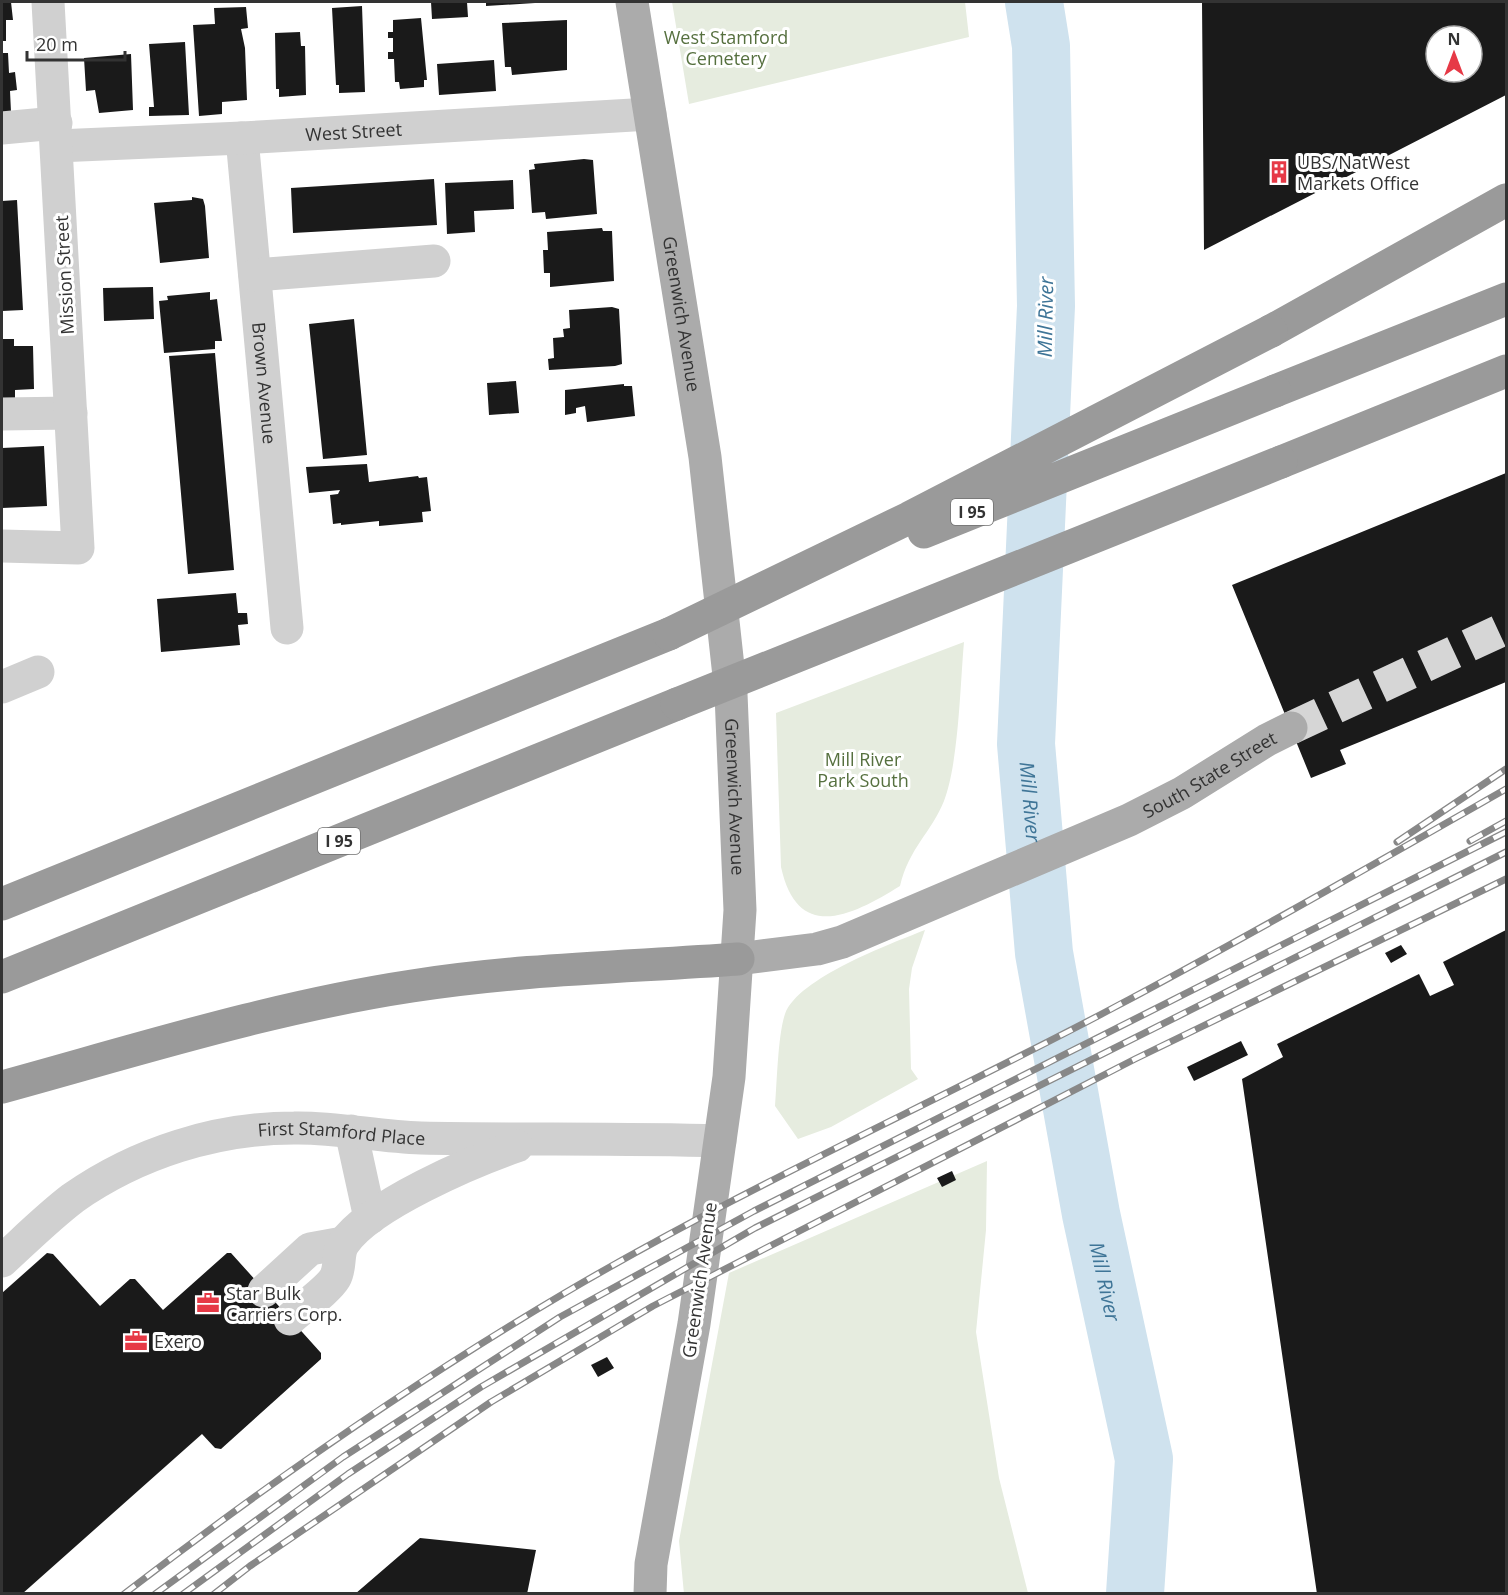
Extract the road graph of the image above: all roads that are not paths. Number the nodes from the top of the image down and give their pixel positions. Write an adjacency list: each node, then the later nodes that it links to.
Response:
1 (48, 2): 5 (street, Mission Street)
2 (632, 2): 3 (main road, Greenwich Avenue)
3 (650, 114): 6 (street, West Street); 21 (main road, Greenwich Avenue)
4 (2, 128): 5 (street, West Street)
5 (57, 135): 6 (street, West Street); 12 (street, Mission Street)
6 (242, 138): 9 (street, Brown Avenue)
7 (1506, 200): 16 (highway, bridge)
8 (434, 261): 9 (street)
9 (255, 275): 15 (street, Brown Avenue)
10 (1506, 299): 16 (highway, I 95, bridge)
11 (1506, 371): 22 (highway, I 95, bridge)
12 (71, 413): 13 (street); 14 (street, Mission Street)
13 (2, 414)
14 (2, 546)
15 (287, 628)
16 (669, 634): 20 (highway, I 95)
17 (39, 672): 18 (street)
18 (2, 687)
19 (1291, 728): 21 (main road, South State Street)
20 (2, 904)
21 (738, 959): 23 (highway); 26 (main road, Greenwich Avenue)
22 (2, 977)
23 (2, 1087)
24 (351, 1131): 25 (street, First Stamford Place); 27 (street); 29 (street, First Stamford Place)
25 (538, 1139): 26 (street, First Stamford Place); 27 (street)
26 (720, 1141): 32 (main road, Greenwich Avenue)
27 (370, 1218): 28 (street)
28 (343, 1244): 30 (street); 31 (street)
29 (2, 1261)
30 (264, 1291)
31 (290, 1319)
32 (650, 1593)

